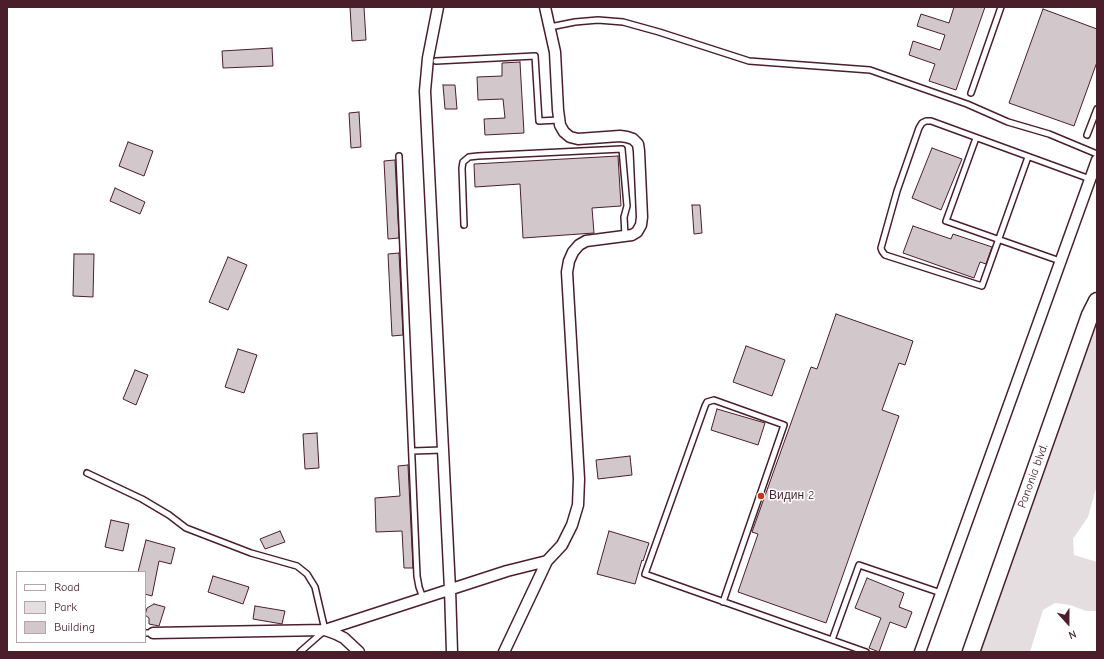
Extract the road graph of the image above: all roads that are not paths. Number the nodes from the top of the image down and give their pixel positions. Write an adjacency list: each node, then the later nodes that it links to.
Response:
1 (438, 7): 21 (street)
2 (546, 7): 4 (street)
3 (1001, 7): 6 (lane)
4 (550, 27): 8 (street); 11 (lane)
5 (436, 61): 8 (lane)
6 (971, 93)
7 (1097, 109): 9 (lane)
8 (559, 120): 17 (street)
9 (1087, 135)
10 (976, 138): 13 (lane); 18 (lane); 18 (lane)
11 (1097, 154)
12 (399, 156): 22 (lane)
13 (1028, 157): 15 (lane); 18 (lane)
14 (1097, 160): 15 (street)
15 (1090, 179): 19 (street)
16 (464, 225): 17 (lane)
17 (625, 236): 24 (street)
18 (998, 240): 19 (lane)
19 (1060, 261): 26 (street)
20 (1097, 301): 38 (main road, Panonia blvd.)
21 (443, 450): 22 (lane); 25 (street)
22 (412, 451): 27 (lane)
23 (86, 473): 29 (lane)
24 (547, 562): 25 (street); 35 (street)
25 (450, 589): 27 (street); 34 (street)
26 (941, 594): 31 (lane); 37 (street)
27 (423, 598): 29 (street)
28 (723, 602): 28 (lane); 31 (lane)
29 (325, 630): 30 (street); 32 (lane); 33 (street)
30 (149, 633)
31 (832, 640): 36 (lane)
32 (300, 652)
33 (359, 652)
34 (452, 652)
35 (504, 652)
36 (866, 652)
37 (920, 652)
38 (971, 652)

